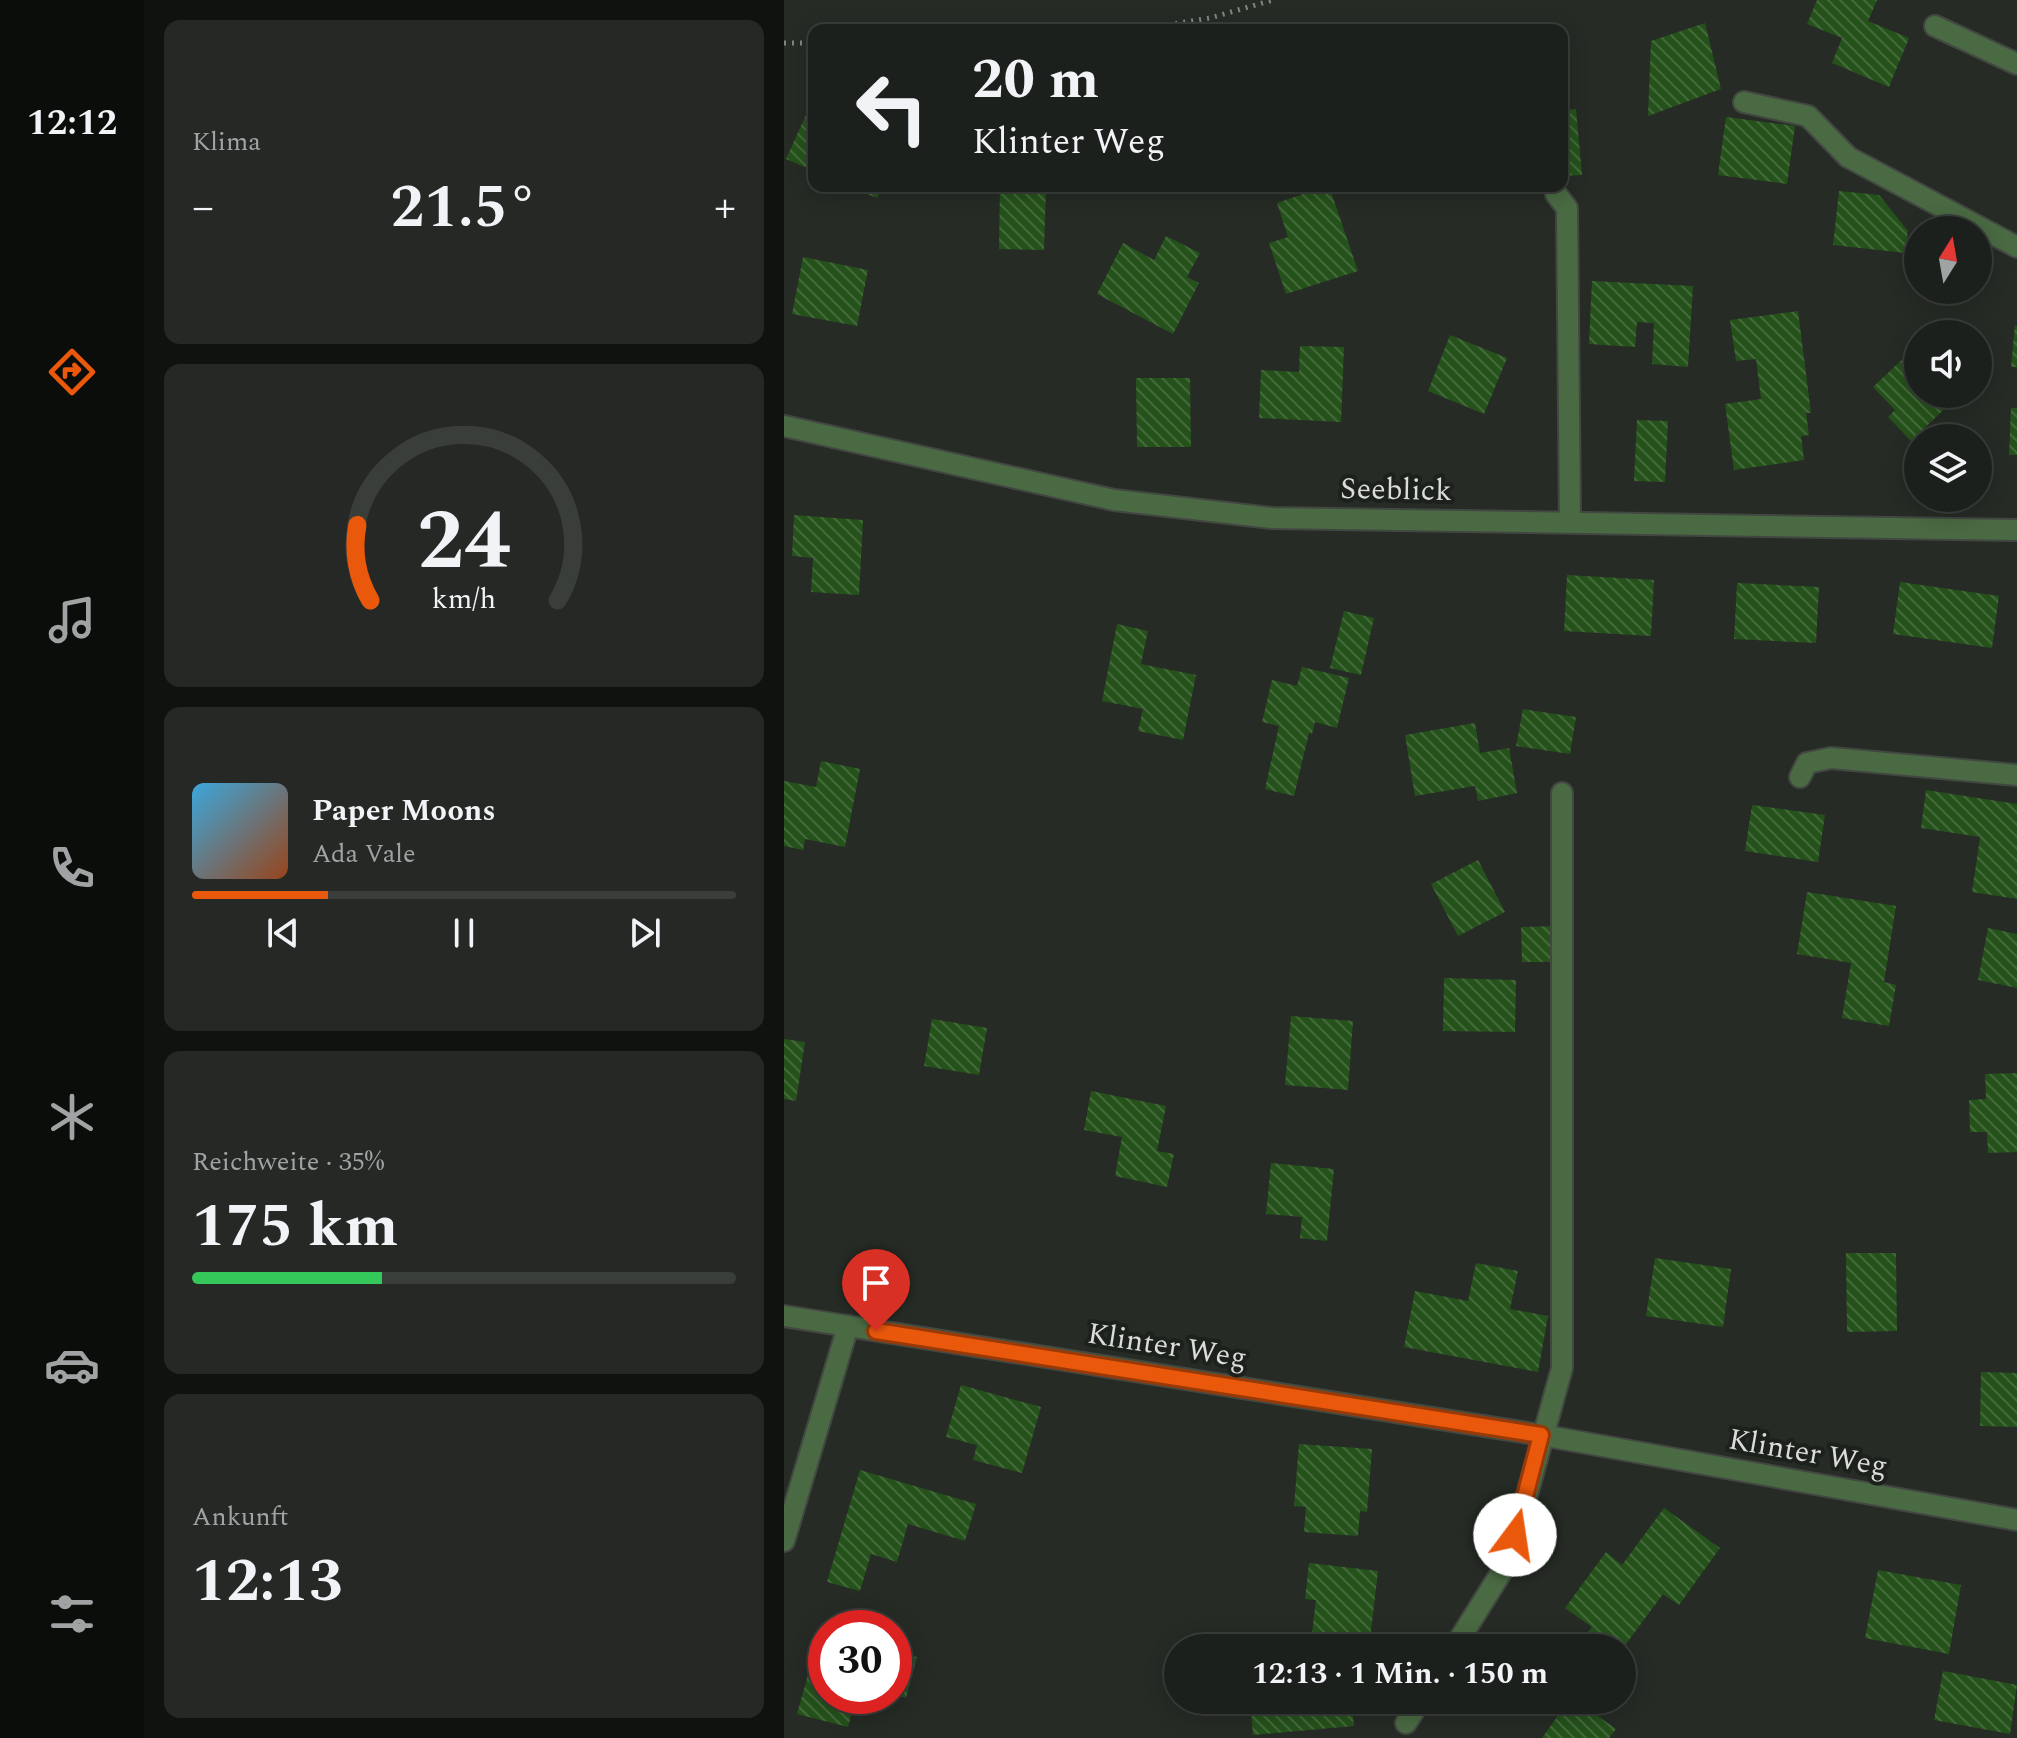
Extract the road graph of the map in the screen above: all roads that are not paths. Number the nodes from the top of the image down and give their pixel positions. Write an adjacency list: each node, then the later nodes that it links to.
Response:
1 (1935, 26): 2 (street)
2 (2017, 64)
3 (1744, 102): 5 (street)
4 (1556, 194): 7 (street)
5 (2017, 247)
6 (784, 426): 7 (street, Seeblick)
7 (1570, 522): 8 (street, Seeblick)
8 (2017, 530)
9 (2017, 775): 10 (street)
10 (1800, 777)
11 (1562, 793): 14 (street)
12 (784, 1316): 13 (street, Klinter Weg)
13 (848, 1326): 14 (street, Klinter Weg); 16 (street)
14 (1541, 1435): 15 (street, Klinter Weg); 17 (street)
15 (2017, 1520)
16 (784, 1541)
17 (1463, 1634)
18 (1412, 1714): 19 (street)
19 (1406, 1723)

